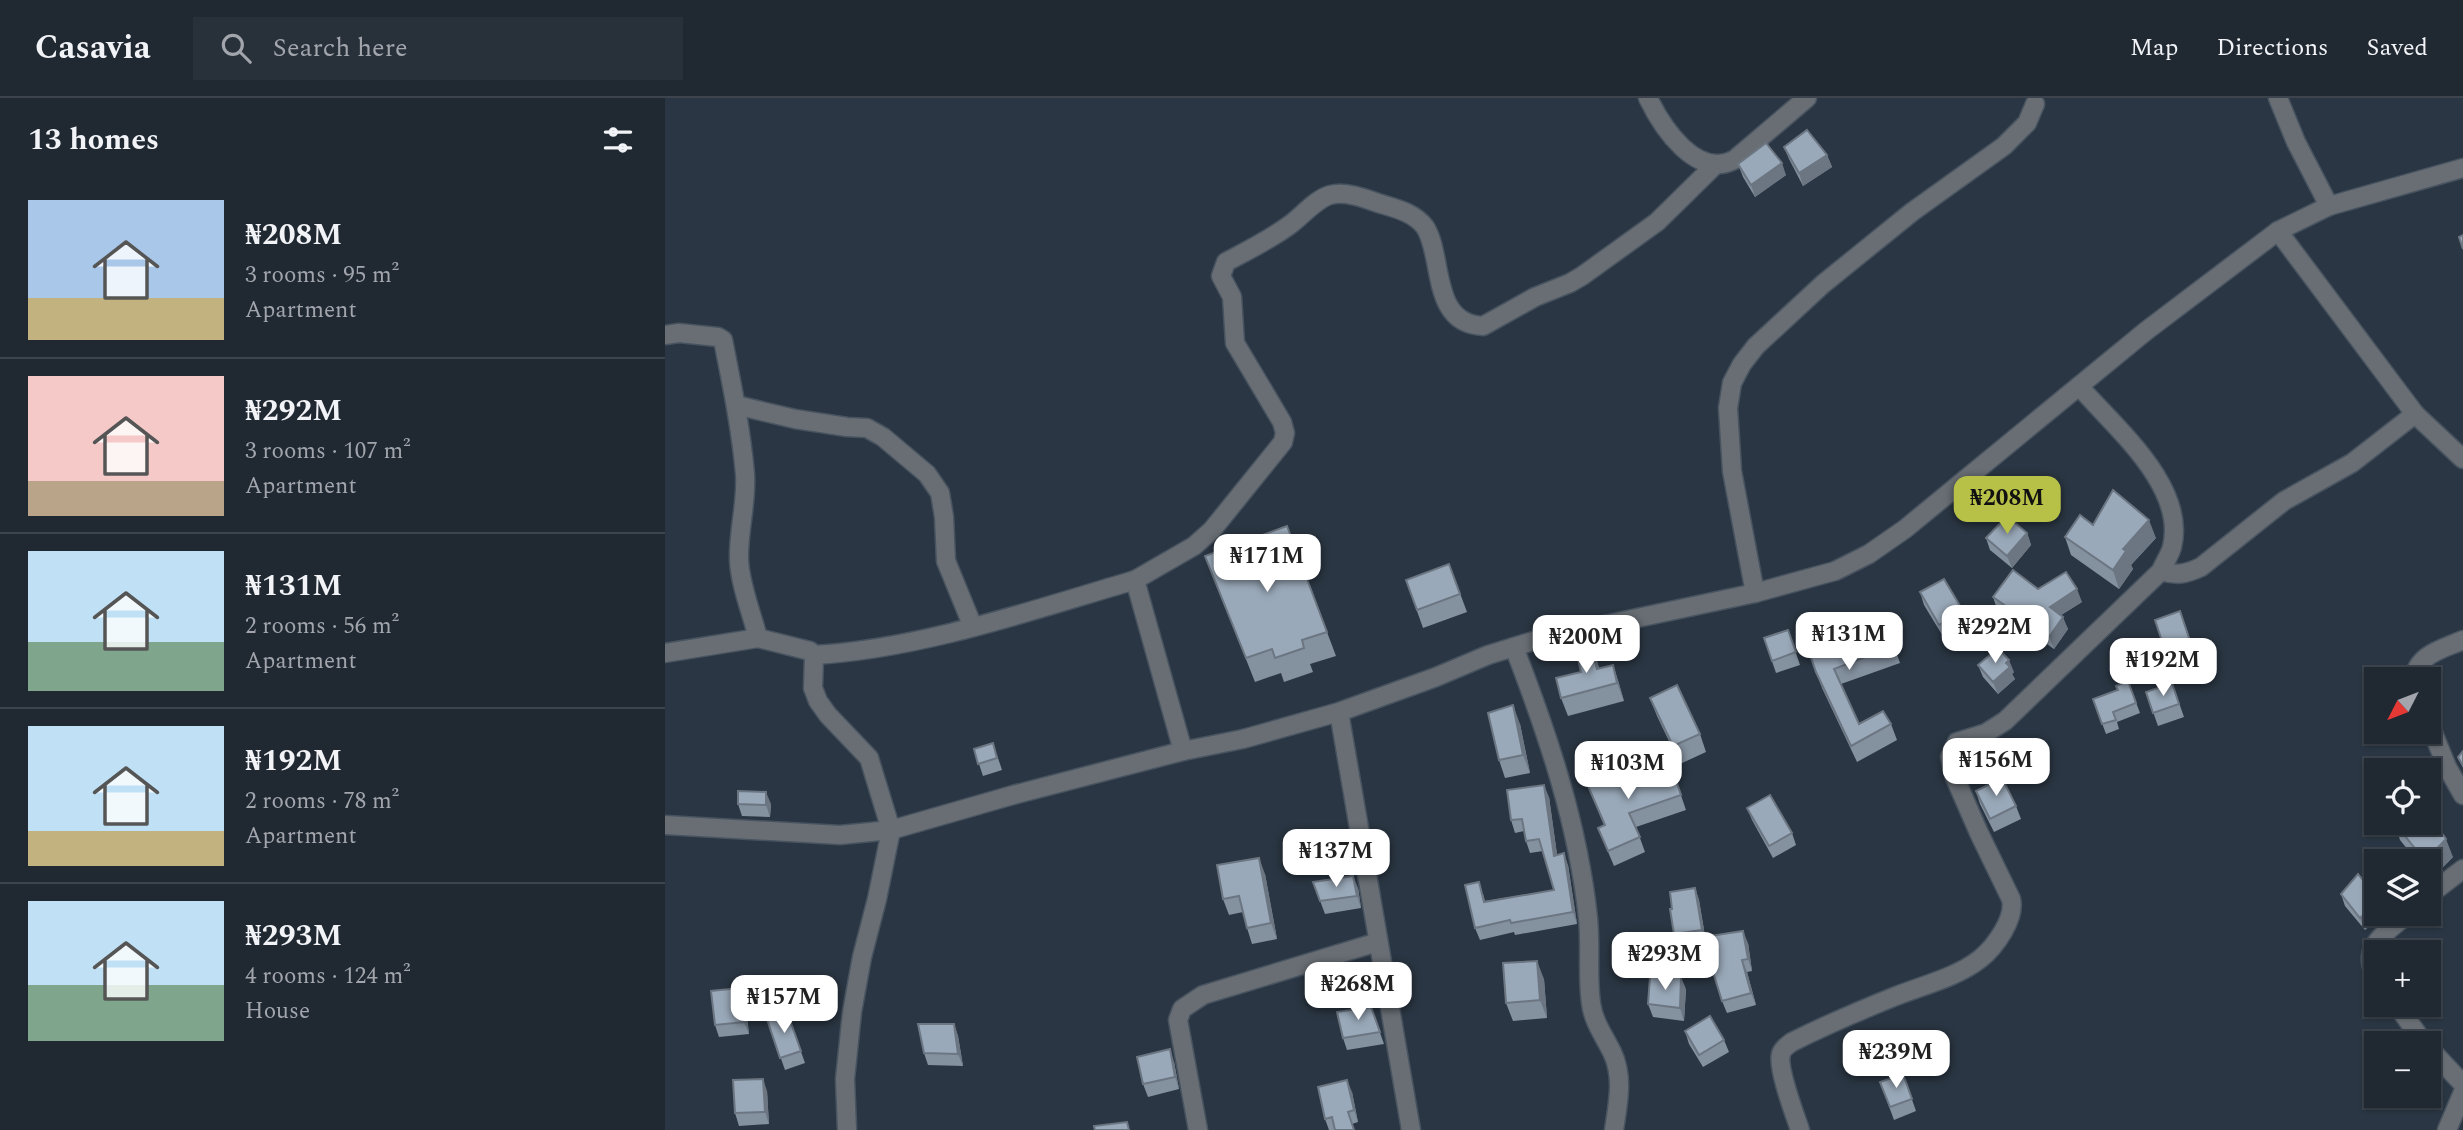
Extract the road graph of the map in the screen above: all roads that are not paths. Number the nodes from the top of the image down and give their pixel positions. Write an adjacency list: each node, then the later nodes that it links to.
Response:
1 (1648, 98): 5 (street)
2 (1807, 98): 5 (street)
3 (2279, 98): 7 (street)
4 (2037, 100): 16 (street)
5 (1714, 166): 15 (street)
6 (2463, 168): 7 (street)
7 (2329, 206): 8 (street)
8 (2278, 231): 10 (street); 12 (street)
9 (665, 335): 11 (street)
10 (2079, 386): 14 (street); 16 (street)
11 (736, 405): 17 (street); 18 (street)
12 (2415, 414): 13 (street); 14 (street)
13 (2463, 459)
14 (2161, 571): 42 (street)
15 (1135, 580): 17 (street); 26 (street)
16 (1755, 593): 20 (street)
17 (973, 627): 22 (street)
18 (758, 638): 21 (street); 22 (street)
19 (2463, 640): 23 (street)
20 (1514, 647): 24 (street); 41 (street)
21 (665, 653)
22 (814, 655): 29 (street)
23 (2417, 667)
24 (1339, 712): 26 (street); 34 (street)
25 (2438, 744): 27 (street)
26 (1183, 751): 29 (street)
27 (2463, 795)
28 (665, 825): 29 (street)
29 (891, 830): 38 (street)
30 (2463, 869): 31 (street)
31 (2441, 886)
32 (2395, 926): 33 (street)
33 (2379, 940)
34 (1378, 942): 39 (street); 40 (street)
35 (2441, 1061): 36 (street)
36 (2463, 1084)
37 (2463, 1092): 43 (street)
38 (847, 1130)
39 (1198, 1130)
40 (1411, 1130)
41 (1613, 1130)
42 (1800, 1130)
43 (2447, 1130)

